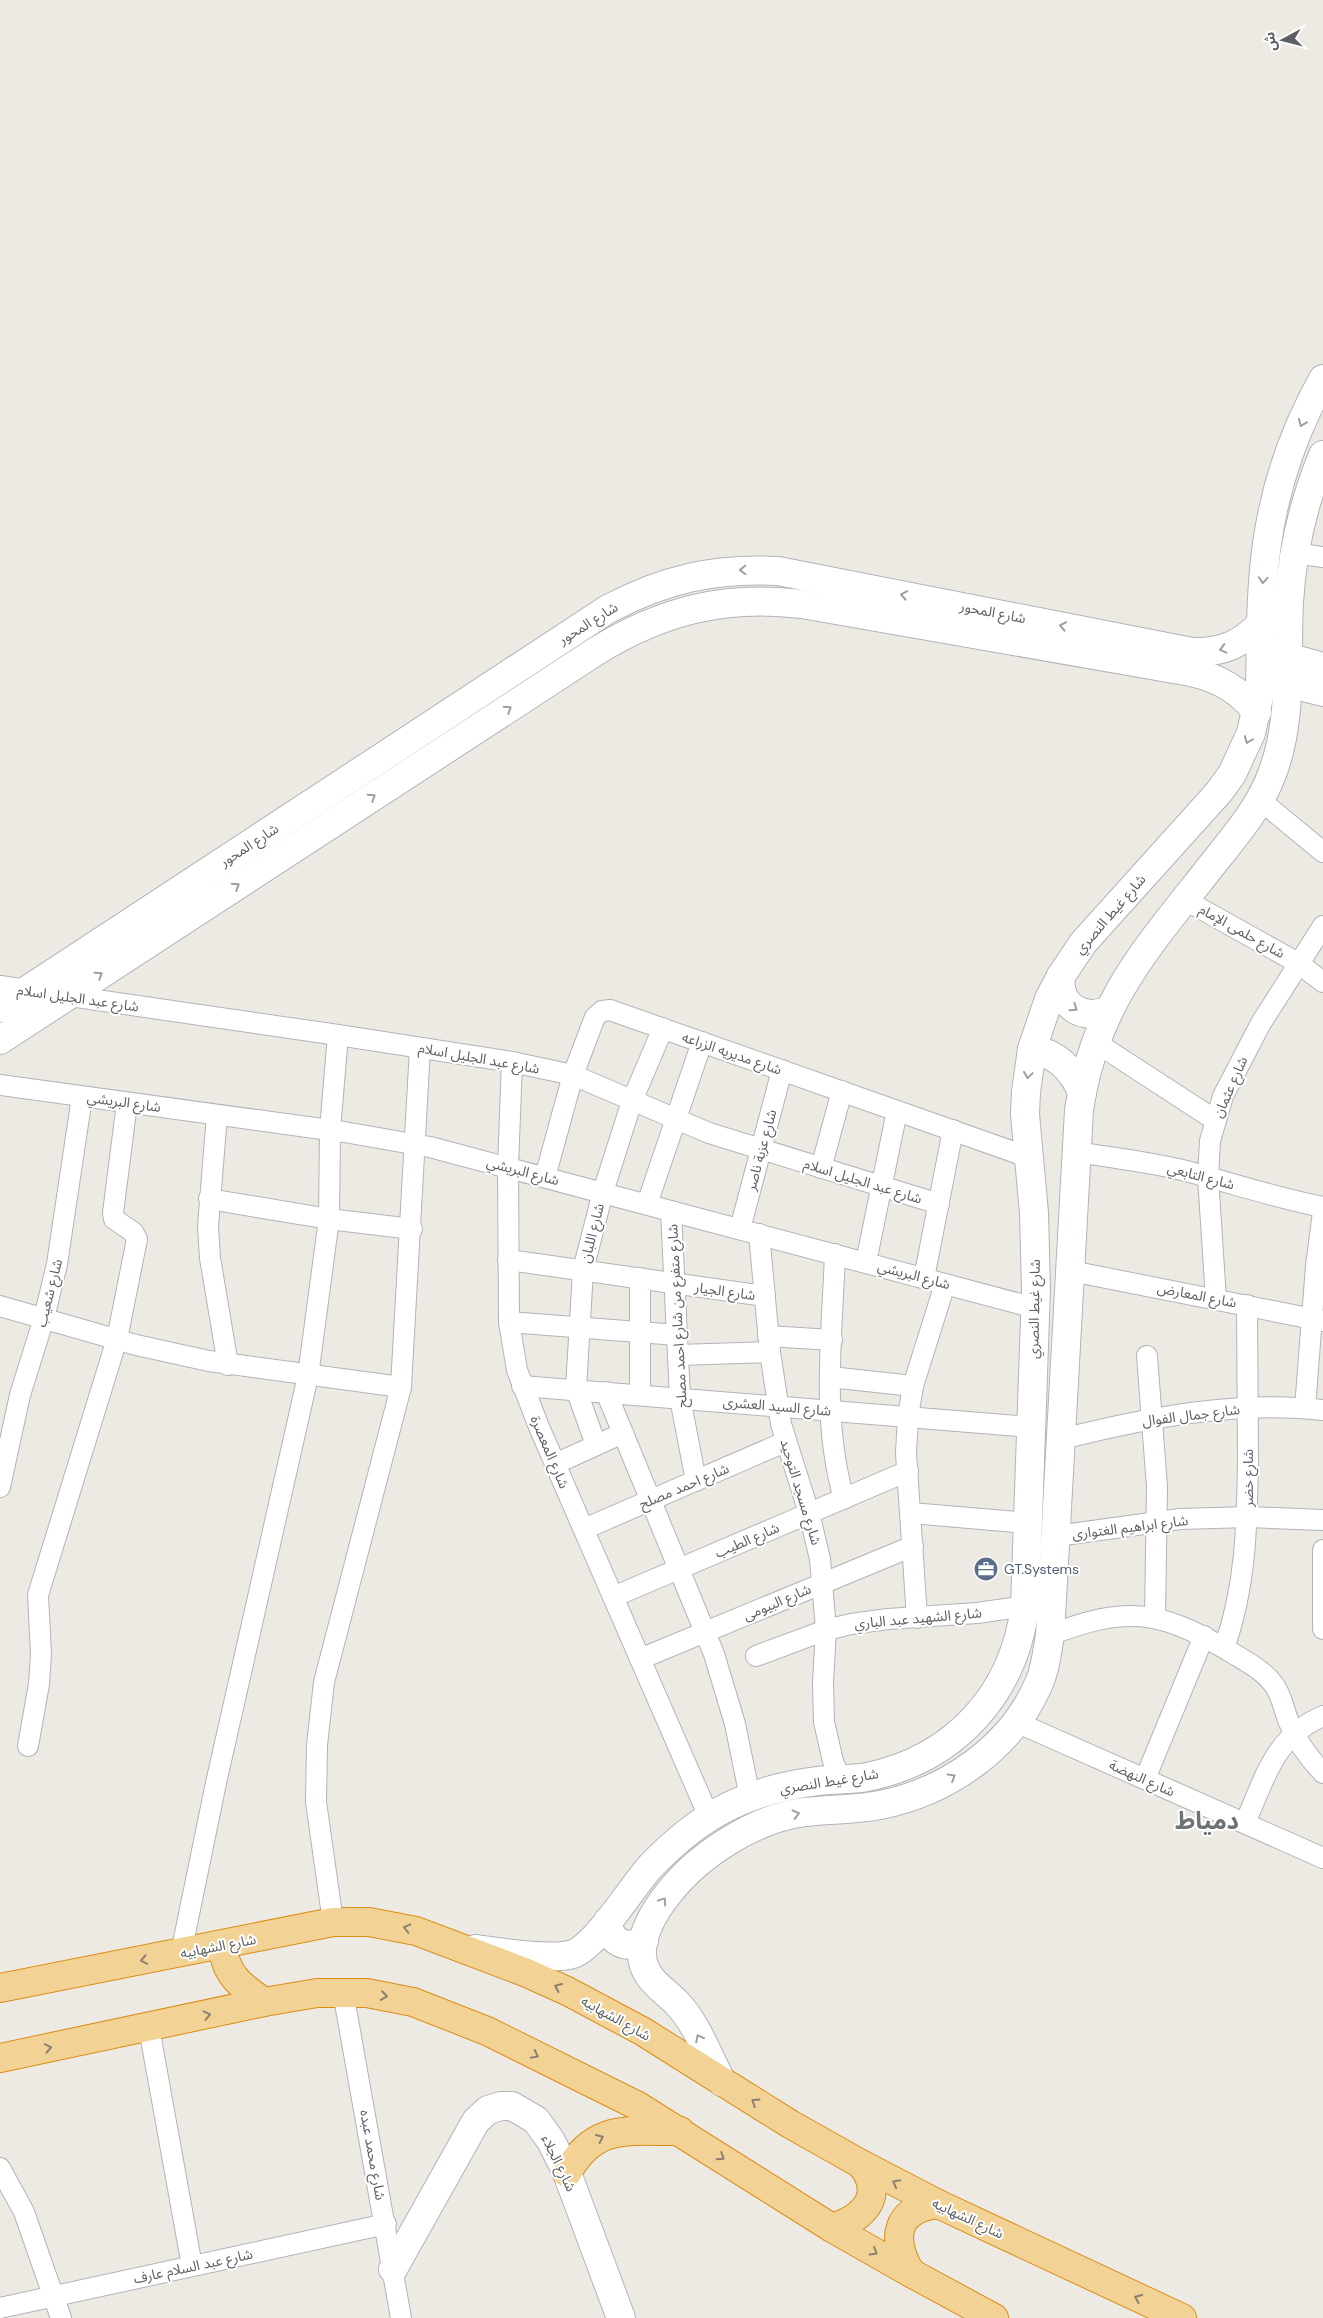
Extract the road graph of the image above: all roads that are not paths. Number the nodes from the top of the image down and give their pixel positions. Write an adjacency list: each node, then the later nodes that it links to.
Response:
1 (1323, 379): 5 (main road, شارع غيط النصري, one-way to 5)
2 (1323, 455): 3 (main road, شارع غيط النصري)
3 (1295, 552): 4 (street); 7 (main road, شارع غيط النصري)
4 (1323, 557)
5 (1262, 622): 9 (main road, شارع غيط النصري); 18 (main road, شارع المحور, one-way to 18)
6 (1323, 667): 7 (main road)
7 (1287, 670): 8 (main road); 10 (main road, شارع غيط النصري)
8 (1323, 692)
9 (1257, 712): 15 (main road, شارع غيط النصري, one-way to 15); 19 (main road, شارع المحور, one-way to 9)
10 (1260, 800): 11 (street); 12 (main road, شارع غيط النصري)
11 (1323, 852)
12 (1185, 900): 14 (street, شارع حلمى الإمام); 21 (main road, شارع غيط النصري)
13 (1323, 926): 14 (street, شارع عثمان)
14 (1298, 963): 16 (street, شارع حلمى الإمام); 41 (street, شارع عثمان)
15 (1061, 976): 21 (main road, one-way to 21); 28 (main road, شارع غيط النصري)
16 (1323, 982)
17 (0, 986): 18 (street, شارع عبد الجليل اسلام)
18 (27, 991): 19 (street, شارع عبد الجليل اسلام); 20 (main road, شارع المحور)
19 (66, 997): 23 (street, شارع عبد الجليل اسلام); 24 (main road, شارع المحور)
20 (0, 1008)
21 (1109, 1010): 26 (main road, شارع غيط النصري)
22 (663, 1028): 25 (street, شارع مديريه الزراعه); 31 (street, شارع مديريه الزراعه); 36 (street, شارع اللبان)
23 (338, 1035): 27 (street, شارع عبد الجليل اسلام); 42 (street)
24 (0, 1040)
25 (702, 1042): 30 (street, شارع مديريه الزراعه); 40 (street)
26 (1095, 1042): 34 (main road, شارع غيط النصري); 41 (street)
27 (420, 1048): 29 (street, شارع عبد الجليل اسلام); 44 (street)
28 (1032, 1049): 34 (main road); 47 (main road, شارع غيط النصري, one-way to 47)
29 (512, 1062): 31 (street, شارع عبد الجليل اسلام); 48 (street, شارع المعصرة)
30 (782, 1070): 33 (street, شارع مديريه الزراعه); 45 (street, شارع عزبة ناصر)
31 (573, 1075): 36 (street, شارع عبد الجليل اسلام); 50 (street, شارع مديريه الزراعه)
32 (0, 1085): 35 (street, شارع البريشي)
33 (842, 1091): 38 (street, شارع مديريه الزراعه); 49 (street)
34 (1082, 1093): 46 (main road, شارع غيط النصري)
35 (82, 1097): 37 (street, شارع البريشي); 77 (street, شارع شعيب)
36 (632, 1101): 40 (street, شارع عبد الجليل اسلام); 53 (street, شارع اللبان)
37 (127, 1103): 39 (street, شارع البريشي); 82 (street)
38 (897, 1111): 43 (street, شارع مديريه الزراعه); 52 (street)
39 (217, 1115): 42 (street, شارع البريشي); 54 (street)
40 (675, 1120): 45 (street, شارع عبد الجليل اسلام); 55 (street)
41 (1215, 1120): 51 (street, شارع عثمان)
42 (330, 1130): 44 (street, شارع البريشي); 60 (street)
43 (953, 1130): 47 (street, شارع مديريه الزراعه); 56 (street)
44 (414, 1144): 48 (street, شارع البريشي); 61 (street)
45 (761, 1150): 49 (street, شارع عبد الجليل اسلام); 62 (street, شارع عزبة ناصر)
46 (1077, 1152): 51 (street, شارع التابعي); 67 (main road, شارع غيط النصري)
47 (1028, 1156): 76 (main road, شارع غيط النصري)
48 (508, 1167): 50 (street, شارع البريشي); 64 (street, شارع المعصرة)
49 (821, 1168): 52 (street, شارع عبد الجليل اسلام)
50 (545, 1177): 53 (street, شارع البريشي)
51 (1208, 1177): 57 (street, شارع التابعي); 73 (street, شارع عثمان)
52 (881, 1187): 56 (street, شارع عبد الجليل اسلام); 65 (street)
53 (603, 1192): 55 (street, شارع البريشي); 66 (street, شارع اللبان)
54 (209, 1199): 60 (street); 87 (street)
55 (647, 1204): 58 (street, شارع البريشي)
56 (939, 1204): 69 (street)
57 (1323, 1207)
58 (672, 1211): 62 (street, شارع البريشي); 70 (street, شارع متفرع من شارع احمد مصلح)
59 (1323, 1212): 78 (street)
60 (328, 1219): 61 (street); 88 (street)
61 (412, 1229): 92 (street)
62 (749, 1232): 63 (street, شارع البريشي); 72 (street, شارع مسجد التوحيد)
63 (835, 1254): 65 (street, شارع البريشي); 83 (street)
64 (508, 1260): 66 (street, شارع الجيار); 79 (street, شارع المعصرة)
65 (866, 1262): 69 (street, شارع البريشي)
66 (583, 1270): 68 (street, شارع الجيار); 80 (street, شارع اللبان)
67 (1071, 1271): 73 (street, شارع المعارض); 105 (main road, شارع غيط النصري)
68 (640, 1278): 70 (street, شارع الجيار); 81 (street)
69 (924, 1278): 71 (street, شارع البريشي)
70 (675, 1283): 72 (street, شارع الجيار); 85 (street, شارع متفرع من شارع احمد مصلح)
71 (945, 1284): 76 (street, شارع البريشي); 91 (street)
72 (765, 1296): 84 (street, شارع مسجد التوحيد)
73 (1216, 1299): 74 (street, شارع المعارض)
74 (1246, 1305): 78 (street, شارع المعارض); 98 (street, شارع خضر)
75 (0, 1306): 77 (street)
76 (1035, 1308): 103 (main road, شارع غيط النصري)
77 (44, 1318): 82 (street); 111 (street, شارع شعيب)
78 (1318, 1320): 99 (street)
79 (509, 1322): 80 (street); 90 (street, شارع المعصرة)
80 (580, 1327): 81 (street); 93 (street, شارع اللبان)
81 (640, 1332): 85 (street); 95 (street)
82 (117, 1339): 87 (street); 141 (street)
83 (832, 1340): 84 (street); 89 (street)
84 (769, 1344): 85 (street); 97 (street, شارع مسجد التوحيد)
85 (677, 1345): 96 (street, شارع متفرع من شارع احمد مصلح)
86 (1147, 1356): 102 (street)
87 (228, 1364): 88 (street)
88 (308, 1376): 92 (street); 154 (street)
89 (830, 1377): 91 (street); 100 (street)
90 (522, 1386): 93 (street, شارع السيد العشرى); 108 (street, شارع المعصرة)
91 (913, 1386): 101 (street)
92 (401, 1387): 150 (street)
93 (576, 1389): 94 (street, شارع السيد العشرى); 107 (street, شارع اللبان)
94 (606, 1392): 95 (street, شارع السيد العشرى); 104 (street)
95 (640, 1394): 96 (street, شارع السيد العشرى)
96 (680, 1398): 97 (street, شارع السيد العشرى); 110 (street, شارع متفرع من شارع احمد مصلح)
97 (777, 1406): 100 (street, شارع السيد العشرى); 106 (street, شارع مسجد التوحيد)
98 (1248, 1408): 99 (street, شارع جمال الفوال); 102 (street, شارع جمال الفوال); 116 (street, شارع خضر)
99 (1314, 1409)
100 (829, 1410): 101 (street, شارع السيد العشرى); 112 (street)
101 (908, 1417): 103 (street, شارع السيد العشرى); 109 (street)
102 (1153, 1419): 105 (street, شارع جمال الفوال); 117 (street)
103 (1031, 1427): 119 (main road, شارع غيط النصري)
104 (623, 1433): 107 (street); 113 (street)
105 (1062, 1439): 121 (main road, شارع غيط النصري)
106 (785, 1442): 110 (street, شارع احمد مصلح); 114 (street, شارع مسجد التوحيد)
107 (596, 1445): 108 (street)
108 (555, 1464): 120 (street, شارع المعصرة)
109 (908, 1471): 112 (street, شارع الطيب); 115 (street)
110 (696, 1481): 113 (street, شارع احمد مصلح)
111 (0, 1487)
112 (844, 1499): 114 (street, شارع الطيب)
113 (651, 1500): 120 (street, شارع احمد مصلح); 124 (street)
114 (809, 1513): 124 (street, شارع الطيب); 125 (street, شارع مسجد التوحيد)
115 (910, 1513): 119 (street); 122 (street)
116 (1248, 1517): 117 (street, شارع ابراهيم الغتوارى); 118 (street, شارع ابراهيم الغتوارى); 135 (street, شارع خضر)
117 (1158, 1520): 121 (street, شارع ابراهيم الغتوارى); 128 (street)
118 (1323, 1520)
119 (1028, 1523): 127 (main road, شارع غيط النصري)
120 (584, 1529): 126 (street, شارع المعصرة)
121 (1056, 1536): 133 (main road, شارع غيط النصري)
122 (913, 1546): 125 (street, شارع البيومى); 129 (street)
123 (1323, 1550): 130 (street)
124 (679, 1569): 126 (street, شارع الطيب); 132 (street)
125 (823, 1583): 131 (street, شارع مسجد التوحيد); 132 (street, شارع البيومى)
126 (613, 1596): 137 (street, شارع المعصرة)
127 (1025, 1606): 129 (street, شارع الشهيد عبد الباري); 143 (main road, شارع غيط النصري)
128 (1155, 1617): 133 (street); 134 (street)
129 (917, 1618): 131 (street, شارع الشهيد عبد الباري)
130 (1323, 1629)
131 (826, 1630): 136 (street, شارع الشهيد عبد الباري); 143 (street, شارع مسجد التوحيد)
132 (705, 1632): 137 (street, شارع البيومى); 145 (street)
133 (1050, 1635): 139 (main road, شارع غيط النصري)
134 (1204, 1636): 135 (street); 144 (street)
135 (1224, 1648): 140 (street)
136 (756, 1656)
137 (640, 1659): 146 (street, شارع المعصرة)
138 (1323, 1716): 140 (street)
139 (1016, 1722): 144 (street, شارع النهضة); 151 (main road, شارع غيط النصري, one-way to 139)
140 (1293, 1733): 142 (street); 147 (street)
141 (28, 1746)
142 (1323, 1773)
143 (840, 1779): 145 (main road, شارع غيط النصري)
144 (1145, 1779): 147 (street, شارع النهضة)
145 (750, 1797): 146 (main road, شارع غيط النصري)
146 (709, 1818): 149 (main road, شارع غيط النصري)
147 (1245, 1823): 148 (street, شارع النهضة)
148 (1323, 1858)
149 (608, 1921): 151 (main road); 153 (main road, شارع غيط النصري)
150 (333, 1922): 152 (highway, شارع الشهابيه); 153 (highway, شارع الشهابيه, one-way to 150)
151 (644, 1941): 160 (main road, شارع غيط النصري, one-way to 151)
152 (223, 1945): 154 (highway, شارع الشهابيه); 157 (highway)
153 (463, 1948): 160 (highway, شارع الشهابيه, one-way to 153)
154 (181, 1954): 155 (highway, شارع الشهابيه, one-way to 155)
155 (0, 1988)
156 (343, 1992): 157 (highway); 161 (highway, one-way to 161); 166 (street, شارع محمد عبده)
157 (264, 2002): 158 (highway, one-way to 157)
158 (149, 2028): 159 (highway, one-way to 158); 168 (street)
159 (0, 2058)
160 (722, 2082): 162 (highway, شارع الشهابيه, one-way to 160)
161 (680, 2131): 164 (highway, one-way to 161); 167 (highway, one-way to 167)
162 (861, 2164): 165 (highway, شارع الشهابيه, one-way to 162); 167 (highway)
163 (0, 2168): 171 (street)
164 (567, 2173): 169 (main road, شارع الجلاء); 175 (main road, شارع الجلاء)
165 (938, 2204): 170 (highway); 177 (highway, شارع الشهابيه, one-way to 165)
166 (386, 2224): 168 (street, شارع عبد السلام عارف); 169 (street, شارع محمد عبده)
167 (832, 2228): 170 (highway, one-way to 170)
168 (192, 2266): 171 (street, شارع عبد السلام عارف)
169 (394, 2269): 174 (street, شارع محمد عبده)
170 (911, 2274): 176 (highway)
171 (54, 2296): 172 (street, شارع عبد السلام عارف); 173 (street)
172 (0, 2308)
173 (61, 2318)
174 (402, 2318)
175 (621, 2318)
176 (994, 2318)
177 (1182, 2318)

